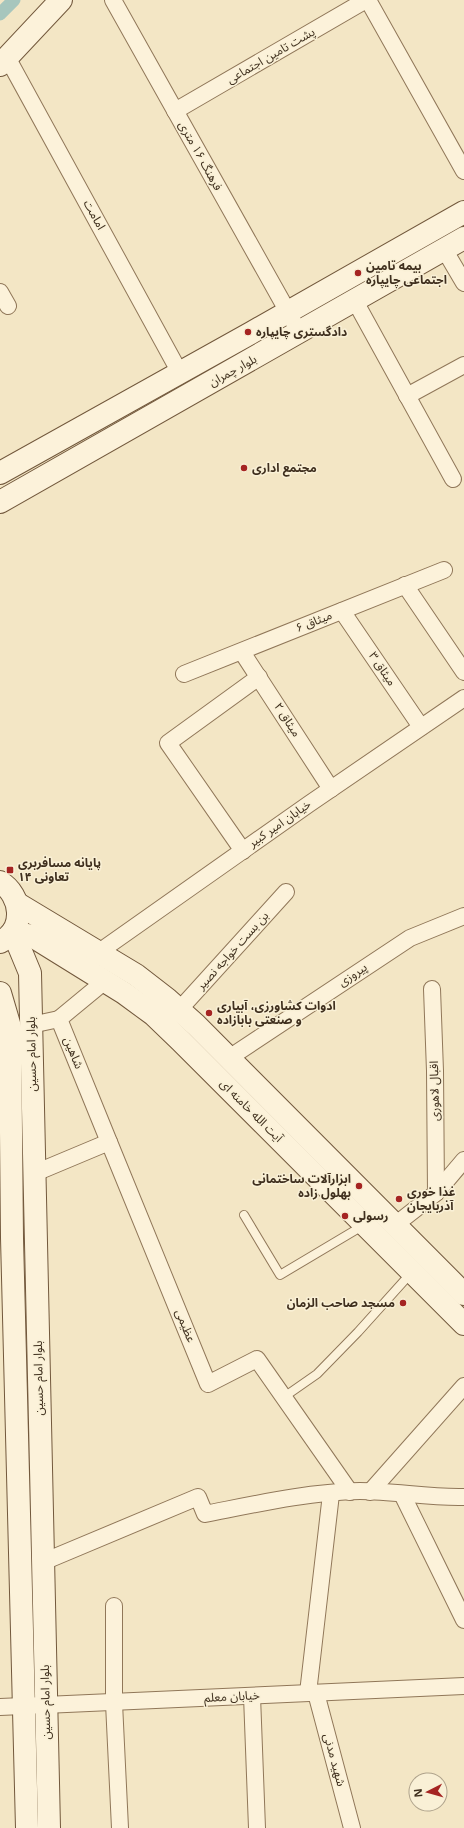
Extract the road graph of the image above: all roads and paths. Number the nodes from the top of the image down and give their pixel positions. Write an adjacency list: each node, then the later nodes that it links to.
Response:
1 (61, 0): 4 (street)
2 (113, 0): 5 (street, فرهنگ ۱۶ متری)
3 (367, 0): 5 (street, پشت تامین اجتماعی); 6 (street)
4 (4, 61): 15 (street, امامت)
5 (175, 111): 12 (street, فرهنگ ۱۶ متری)
6 (464, 171)
7 (464, 212): 12 (street, بلوار چمران)
8 (464, 238): 9 (street, بلوار چمران)
9 (444, 249): 10 (street); 11 (street, بلوار چمران)
10 (464, 283)
11 (355, 301): 13 (street, بلوار چمران); 16 (street)
12 (288, 312): 13 (street, فرهنگ ۱۶ متری); 15 (street, بلوار چمران)
13 (300, 332): 19 (street, بلوار چمران)
14 (464, 365): 16 (street)
15 (180, 373): 17 (street, بلوار چمران)
16 (407, 396): 18 (street)
17 (0, 473)
18 (453, 479)
19 (0, 502)
20 (444, 570): 21 (street, میثاق ۶)
21 (405, 585): 22 (street, میثاق ۶); 24 (street)
22 (342, 611): 23 (street, میثاق ۶); 28 (street, میثاق ۳)
23 (242, 652): 25 (street, میثاق ۶); 26 (street, میثاق ۲)
24 (464, 672)
25 (184, 674)
26 (259, 678): 29 (street, میثاق ۲); 30 (street)
27 (464, 698): 28 (street, خیابان امیر کبیر)
28 (421, 727): 29 (street, خیابان امیر کبیر)
29 (331, 789): 30 (street, خیابان امیر کبیر)
30 (243, 851): 36 (street, خیابان امیر کبیر)
31 (0, 882): 33 (street)
32 (286, 892): 40 (street, بن بست خواجه نصیر)
33 (18, 904): 35 (street); 36 (street, آیت الله خامنه ای)
34 (464, 916): 44 (street, پیروزی)
35 (6, 937): 37 (street, آیت الله خامنه ای); 42 (street, بلوار امام حسین)
36 (99, 952): 40 (street, آیت الله خامنه ای)
37 (105, 981): 41 (street); 50 (street, آیت الله خامنه ای)
38 (432, 989): 48 (street, اقبال لاهوری)
39 (0, 992): 43 (street, بلوار امام حسین)
40 (179, 1010): 44 (street, آیت الله خامنه ای)
41 (59, 1019): 42 (street); 45 (street, شاهین)
42 (31, 1025): 47 (street, بلوار امام حسین)
43 (5, 1055): 52 (street, بلوار امام حسین)
44 (229, 1058): 51 (street, آیت الله خامنه ای)
45 (109, 1142): 47 (street); 57 (street, عظیمی)
46 (464, 1160): 48 (street)
47 (35, 1173): 63 (street, بلوار امام حسین)
48 (436, 1193): 51 (street)
49 (244, 1215): 50 (lane)
50 (365, 1225): 53 (street, آیت الله خامنه ای)
51 (395, 1225): 54 (street, آیت الله خامنه ای)
52 (6, 1239): 71 (street, بلوار امام حسین)
53 (412, 1272): 55 (street, آیت الله خامنه ای); 57 (lane)
54 (464, 1294)
55 (464, 1324)
56 (464, 1386): 59 (street)
57 (284, 1397): 58 (street, عظیمی)
58 (350, 1492): 59 (street); 60 (street)
59 (370, 1492): 61 (street)
60 (331, 1494): 63 (street); 67 (street)
61 (402, 1494): 62 (street); 65 (street)
62 (464, 1497)
63 (43, 1562): 70 (street, بلوار امام حسین)
64 (114, 1606): 69 (street)
65 (464, 1620)
66 (464, 1686): 67 (street, خیابان معلم)
67 (312, 1693): 68 (street, خیابان معلم); 77 (street, شهید مدنی)
68 (252, 1696): 69 (street, خیابان معلم); 76 (street)
69 (114, 1703): 70 (street, خیابان معلم); 75 (street)
70 (46, 1705): 71 (street, خیابان معلم); 74 (street, بلوار امام حسین)
71 (23, 1706): 72 (street, خیابان معلم); 73 (street, بلوار امام حسین)
72 (0, 1707)
73 (27, 1828)
74 (49, 1828)
75 (120, 1828)
76 (257, 1828)
77 (352, 1828)

